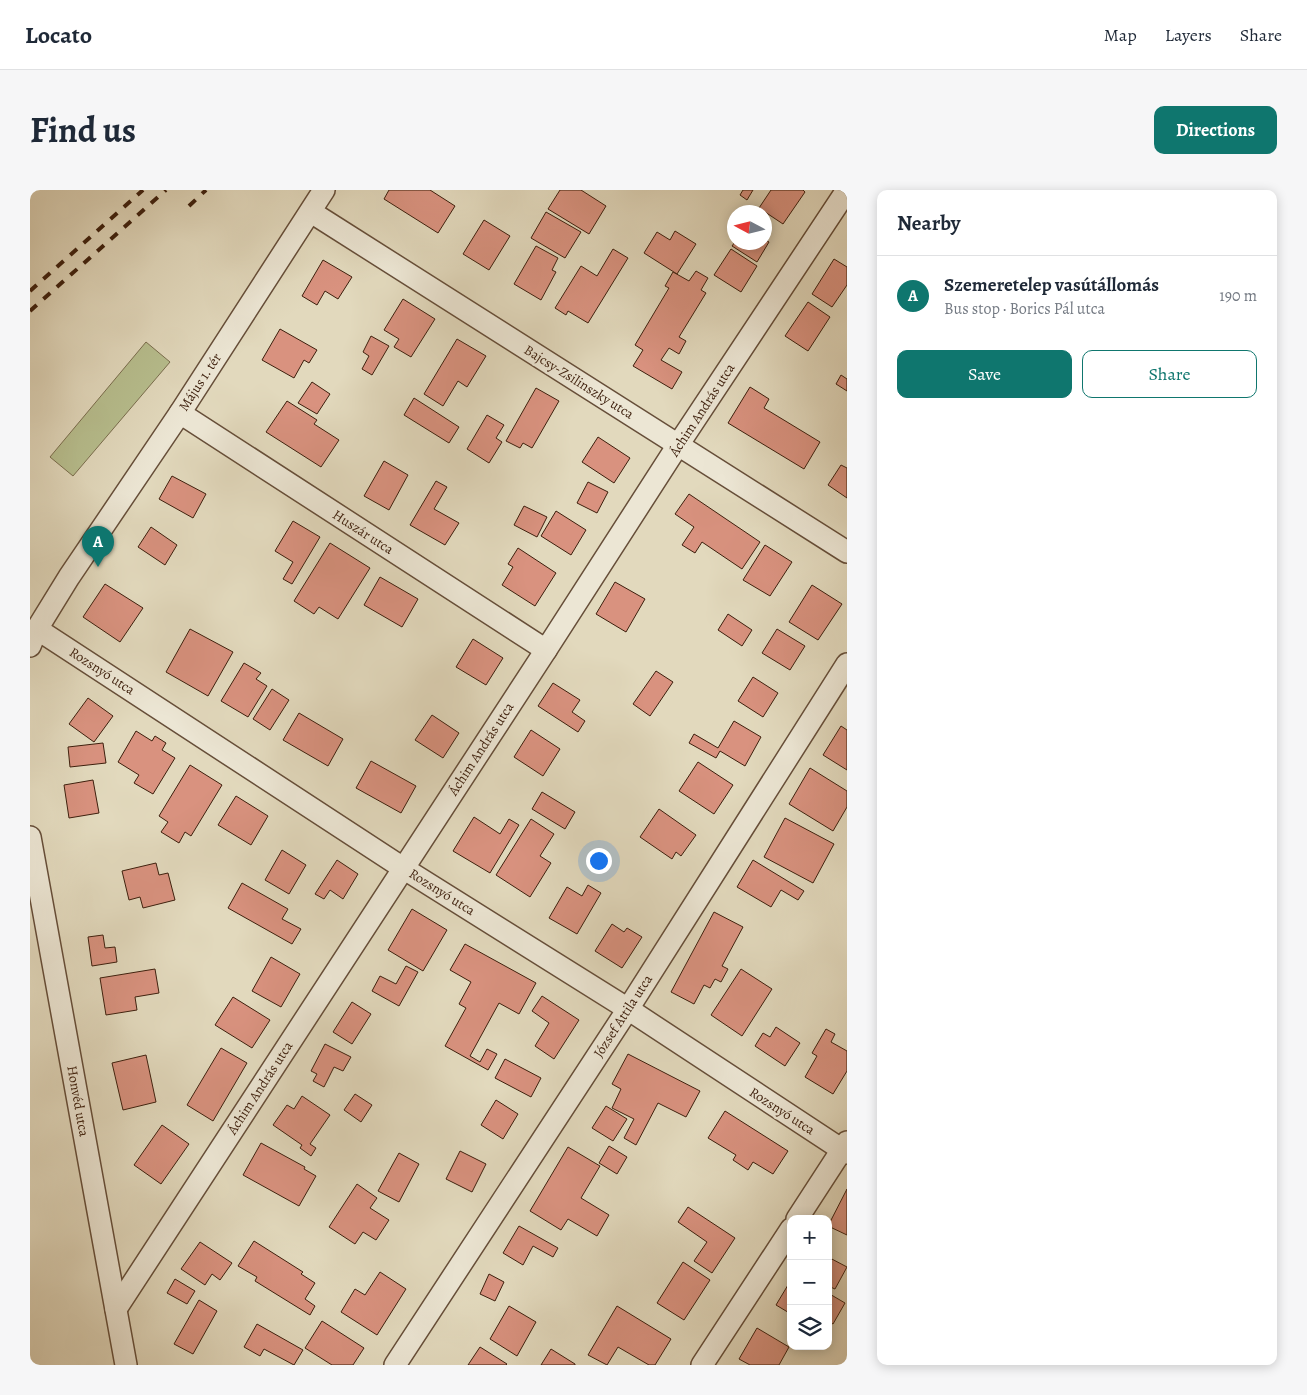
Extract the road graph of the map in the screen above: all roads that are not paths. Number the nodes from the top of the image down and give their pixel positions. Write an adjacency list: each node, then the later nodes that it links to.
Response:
1 (324, 190): 3 (street, Május 1. tér)
2 (847, 190): 5 (street, Áchim András utca)
3 (310, 212): 4 (street, Május 1. tér); 5 (street, Bajcsy-Zsilinszky utca)
4 (180, 413): 7 (street, Május 1. tér); 8 (street, Huszár utca)
5 (678, 445): 6 (street, Bajcsy-Zsilinszky utca); 8 (street, Áchim András utca)
6 (847, 552)
7 (32, 635): 11 (street, Rozsnyó utca)
8 (546, 650): 11 (street, Áchim András utca)
9 (847, 664): 12 (street, József Attila utca)
10 (30, 837): 16 (street, Honvéd utca)
11 (403, 868): 12 (street, Rozsnyó utca); 16 (street, Áchim András utca)
12 (628, 1009): 13 (street, Rozsnyó utca); 18 (street, József Attila utca)
13 (845, 1149): 14 (street)
14 (800, 1215)
15 (787, 1235): 19 (street)
16 (116, 1310): 17 (street, Honvéd utca)
17 (126, 1365)
18 (395, 1365)
19 (702, 1365)

